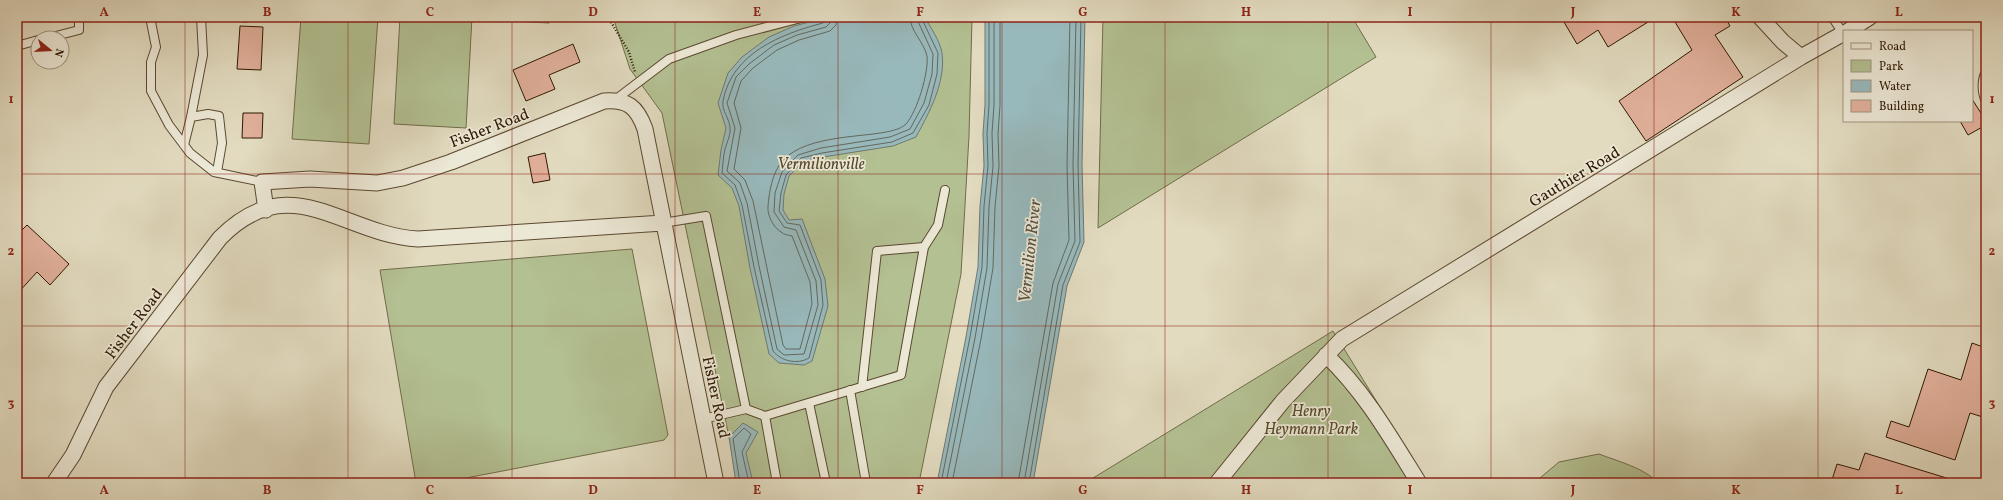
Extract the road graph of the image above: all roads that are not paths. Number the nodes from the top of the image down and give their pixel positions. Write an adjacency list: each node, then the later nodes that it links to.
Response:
1 (79, 17): 10 (lane)
2 (150, 17): 19 (lane)
3 (202, 17): 18 (lane)
4 (804, 17): 16 (lane)
5 (1760, 17): 14 (street)
6 (1870, 17): 8 (street)
7 (1835, 18): 9 (lane)
8 (1850, 30)
9 (1843, 31)
10 (70, 32)
11 (1843, 34): 14 (street, Gauthier Road)
12 (30, 42): 13 (lane)
13 (17, 46)
14 (1801, 57): 26 (street, Gauthier Road)
15 (1986, 72): 17 (lane)
16 (615, 100): 21 (street, Fisher Road); 24 (street, Fisher Road)
17 (1986, 101)
18 (191, 117): 19 (lane); 20 (lane)
19 (184, 145): 20 (lane)
20 (217, 172): 21 (lane)
21 (262, 182): 23 (street)
22 (945, 190): 25 (lane)
23 (266, 210): 24 (street, Fisher Road); 33 (street, Fisher Road)
24 (663, 224): 30 (lane); 32 (street, Fisher Road)
25 (924, 247): 27 (lane); 27 (lane)
26 (1326, 355): 38 (street, Gauthier Road); 39 (street)
27 (862, 387): 28 (lane)
28 (850, 390): 29 (lane); 37 (lane)
29 (809, 403): 31 (lane); 36 (lane)
30 (746, 408): 31 (lane); 32 (lane)
31 (764, 416): 35 (lane)
32 (703, 419): 34 (street, Fisher Road)
33 (54, 483)
34 (716, 483)
35 (777, 483)
36 (826, 483)
37 (866, 483)
38 (1217, 483)
39 (1418, 483)

